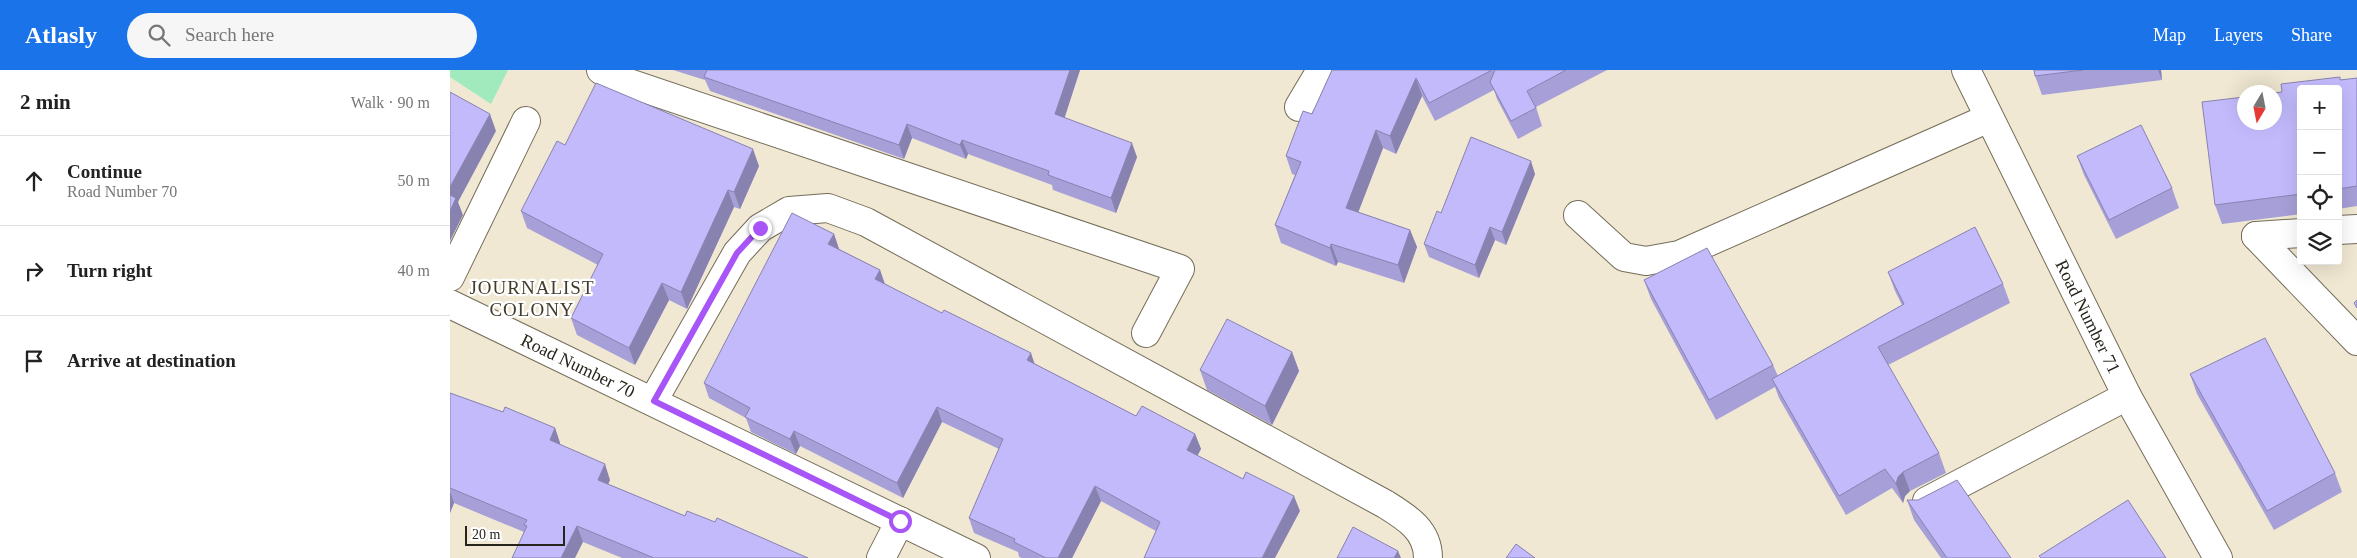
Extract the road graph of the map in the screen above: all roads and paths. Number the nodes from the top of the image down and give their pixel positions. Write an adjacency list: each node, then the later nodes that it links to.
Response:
1 (601, 70): 13 (street)
2 (1321, 70): 4 (street)
3 (1966, 70): 5 (street, Road Number 71)
4 (1299, 107)
5 (1989, 118): 7 (street); 15 (street, Road Number 71)
6 (526, 121): 11 (street)
7 (1578, 215)
8 (2357, 229): 9 (street)
9 (2342, 230)
10 (2297, 233): 14 (street)
11 (450, 276)
12 (450, 304): 16 (street, Road Number 70)
13 (1146, 332)
14 (2357, 341)
15 (2127, 396): 17 (street); 22 (street, Road Number 71)
16 (654, 401): 18 (street, Road Number 70); 21 (street)
17 (1918, 505)
18 (900, 521): 19 (street); 20 (street, Road Number 70)
19 (881, 558)
20 (976, 558)
21 (1428, 558)
22 (2218, 558)

